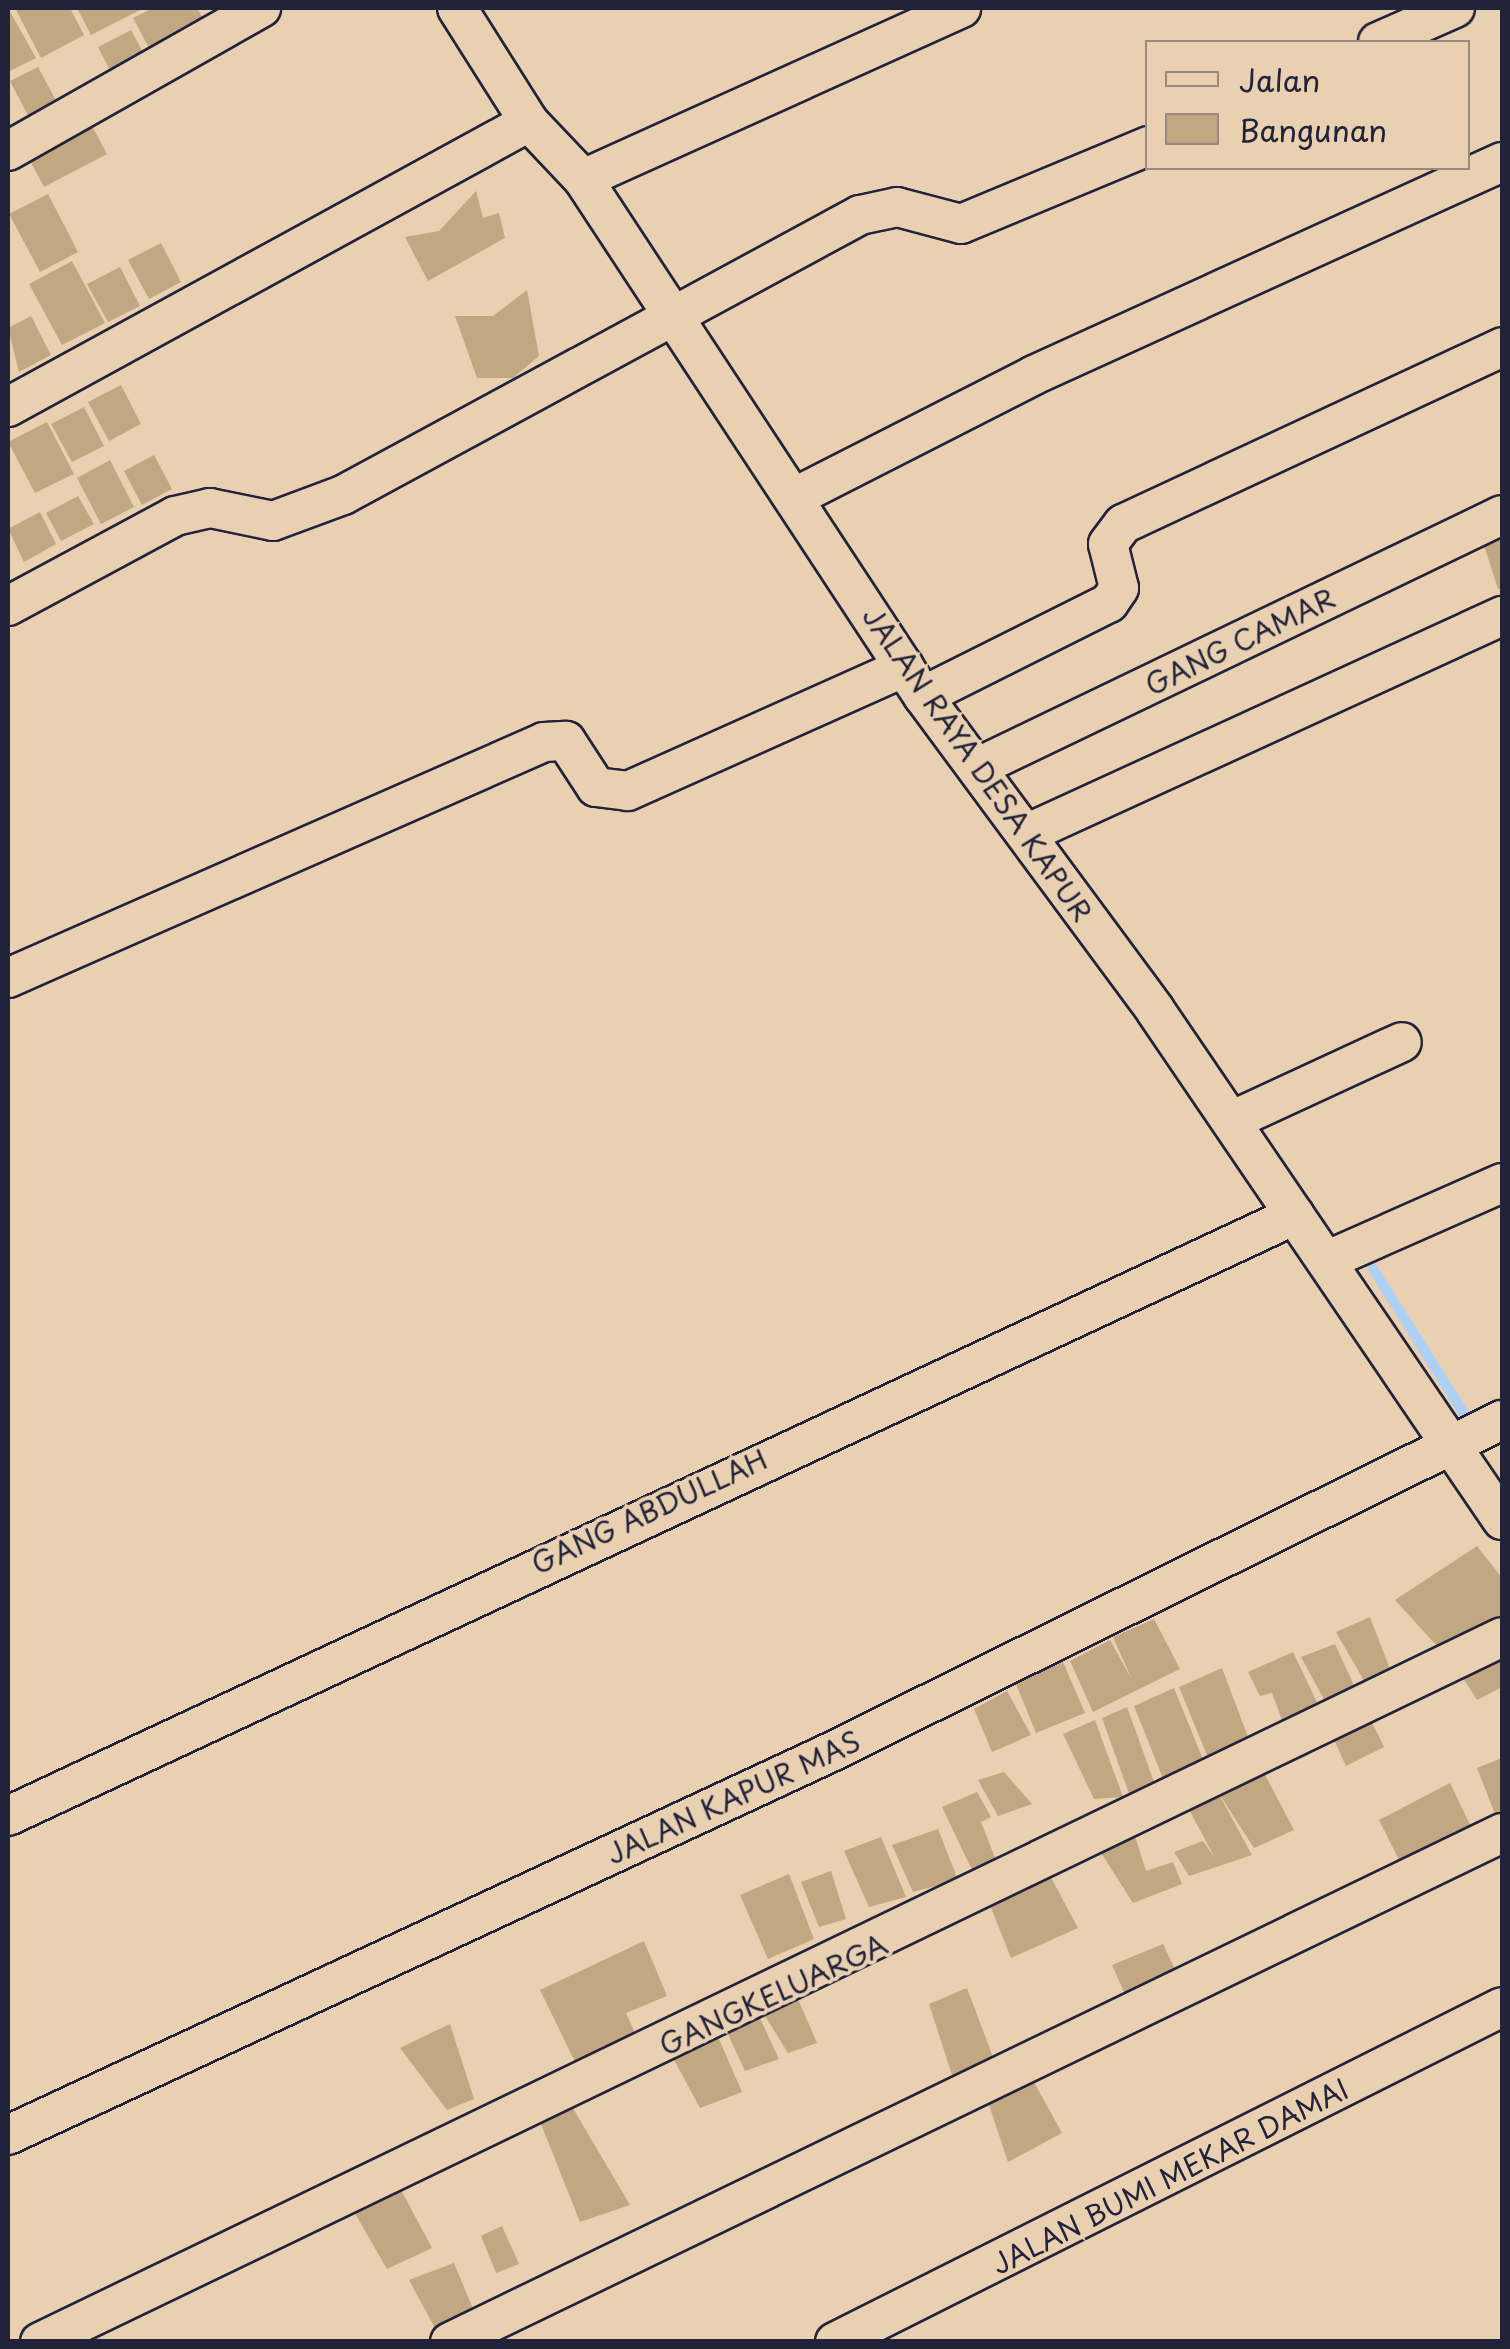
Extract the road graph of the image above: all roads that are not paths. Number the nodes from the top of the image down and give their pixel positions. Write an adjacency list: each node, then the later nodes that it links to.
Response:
1 (261, 8): 8 (street)
2 (457, 8): 6 (street, JALAN RAYA DESA KAPUR)
3 (961, 8): 10 (street)
4 (1456, 8): 5 (street)
5 (1383, 40)
6 (530, 122): 10 (street, JALAN RAYA DESA KAPUR); 13 (street)
7 (1145, 147): 11 (street)
8 (8, 151)
9 (1502, 162): 14 (street)
10 (583, 179): 11 (street, JALAN RAYA DESA KAPUR)
11 (673, 316): 14 (street, JALAN RAYA DESA KAPUR); 16 (street)
12 (1502, 347): 18 (street)
13 (8, 406)
14 (795, 497): 18 (street, JALAN RAYA DESA KAPUR)
15 (1502, 515): 19 (street, GANG CAMAR)
16 (8, 606)
17 (1502, 616): 20 (street)
18 (914, 682): 19 (street, JALAN RAYA DESA KAPUR); 21 (street)
19 (978, 767): 20 (street, JALAN RAYA DESA KAPUR)
20 (1026, 834): 23 (street, JALAN RAYA DESA KAPUR)
21 (8, 978)
22 (1402, 1042): 23 (street)
23 (1230, 1121): 25 (street, JALAN RAYA DESA KAPUR)
24 (1502, 1183): 26 (street)
25 (1295, 1216): 26 (street, JALAN RAYA DESA KAPUR); 31 (street, GANG ABDULLAH)
26 (1328, 1260): 28 (street, JALAN RAYA DESA KAPUR)
27 (1502, 1420): 28 (street, JALAN KAPUR MAS)
28 (1451, 1444): 29 (street, JALAN RAYA DESA KAPUR); 34 (street, JALAN KAPUR MAS)
29 (1502, 1520)
30 (1502, 1637): 35 (street, GANGKELUARGA)
31 (8, 1816)
32 (1502, 1833): 36 (street)
33 (1502, 2007): 37 (street, JALAN BUMI MEKAR DAMAI)
34 (8, 2135)
35 (40, 2342)
36 (450, 2342)
37 (835, 2342)

